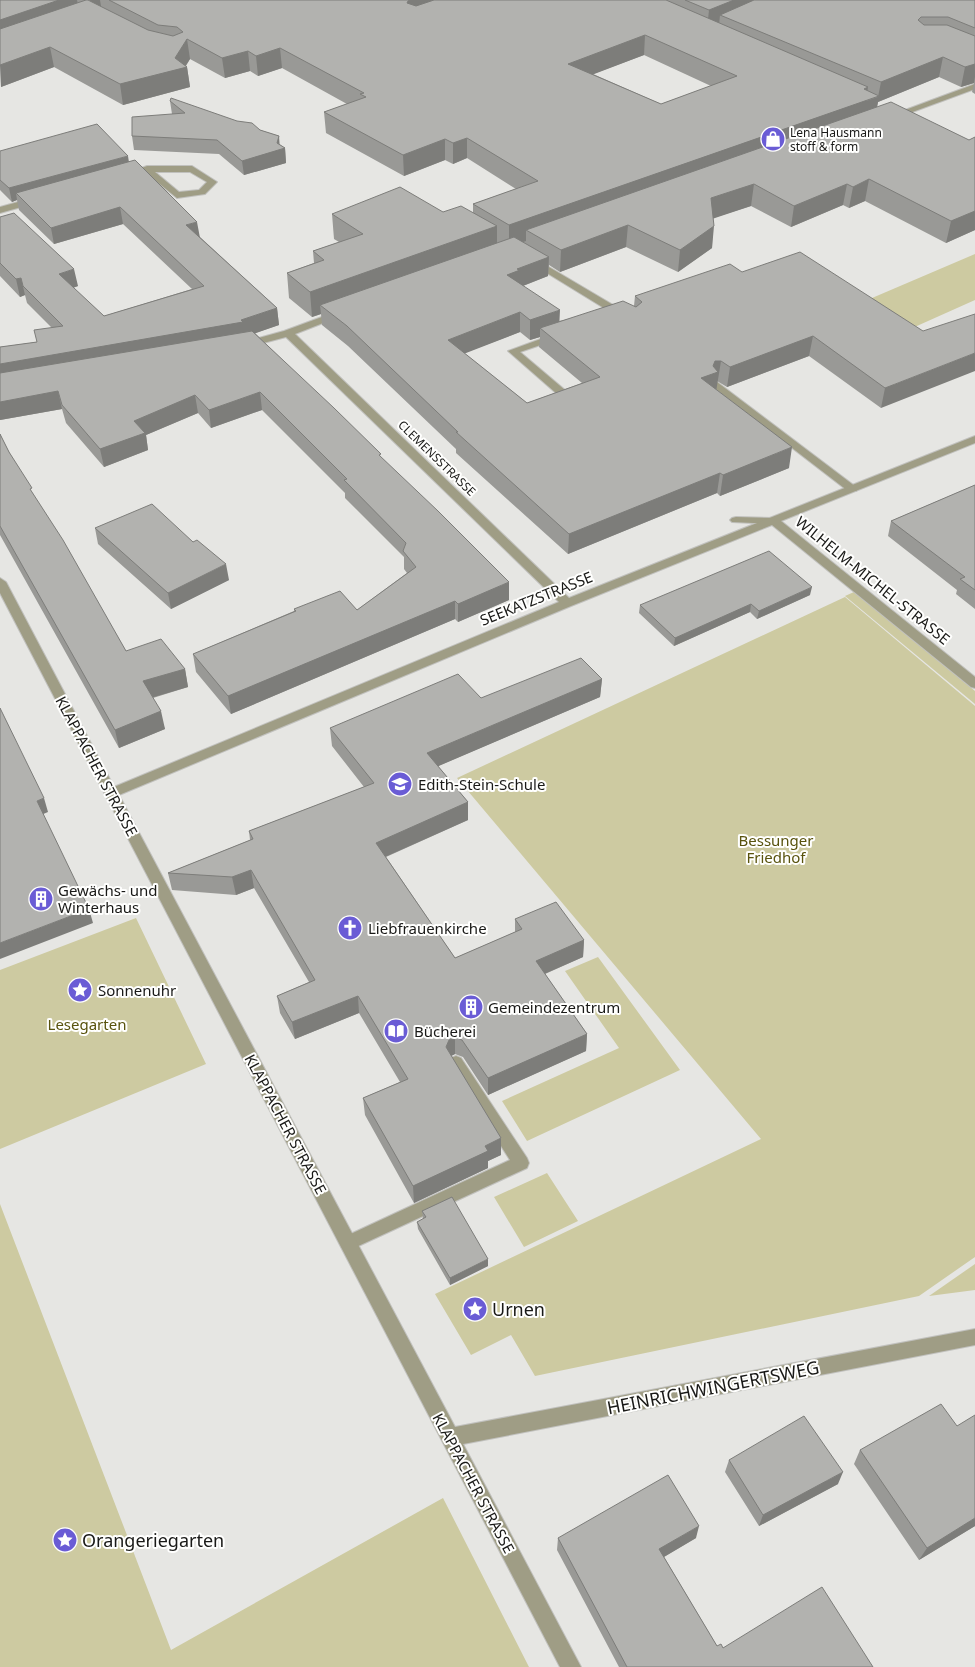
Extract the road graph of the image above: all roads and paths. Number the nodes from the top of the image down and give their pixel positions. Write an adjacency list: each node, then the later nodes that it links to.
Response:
1 (975, 86): 2 (street)
2 (891, 117)
3 (147, 170): 3 (street); 4 (street)
4 (120, 177)
5 (46, 197): 6 (street)
6 (0, 210)
7 (526, 256): 9 (street)
8 (352, 309): 11 (street)
9 (634, 322)
10 (567, 332): 14 (street)
11 (288, 333): 12 (street); 20 (street, CLEMENSSTRASSE)
12 (236, 347)
13 (717, 385): 16 (street)
14 (568, 398)
15 (975, 439): 16 (street, SEEKATZSTRASSE)
16 (852, 489): 18 (street, SEEKATZSTRASSE)
17 (736, 520): 18 (street)
18 (774, 521): 20 (street, SEEKATZSTRASSE); 21 (street, WILHELM-MICHEL-STRASSE)
19 (0, 582): 22 (street, KLAPPACHER STRASSE)
20 (567, 602): 22 (street, SEEKATZSTRASSE)
21 (975, 684)
22 (112, 793): 24 (street, KLAPPACHER STRASSE)
23 (456, 1063): 24 (street)
24 (348, 1243): 26 (street, KLAPPACHER STRASSE)
25 (975, 1337): 26 (street, HEINRICHWINGERTSWEG)
26 (451, 1437): 27 (street, KLAPPACHER STRASSE)
27 (571, 1667)

